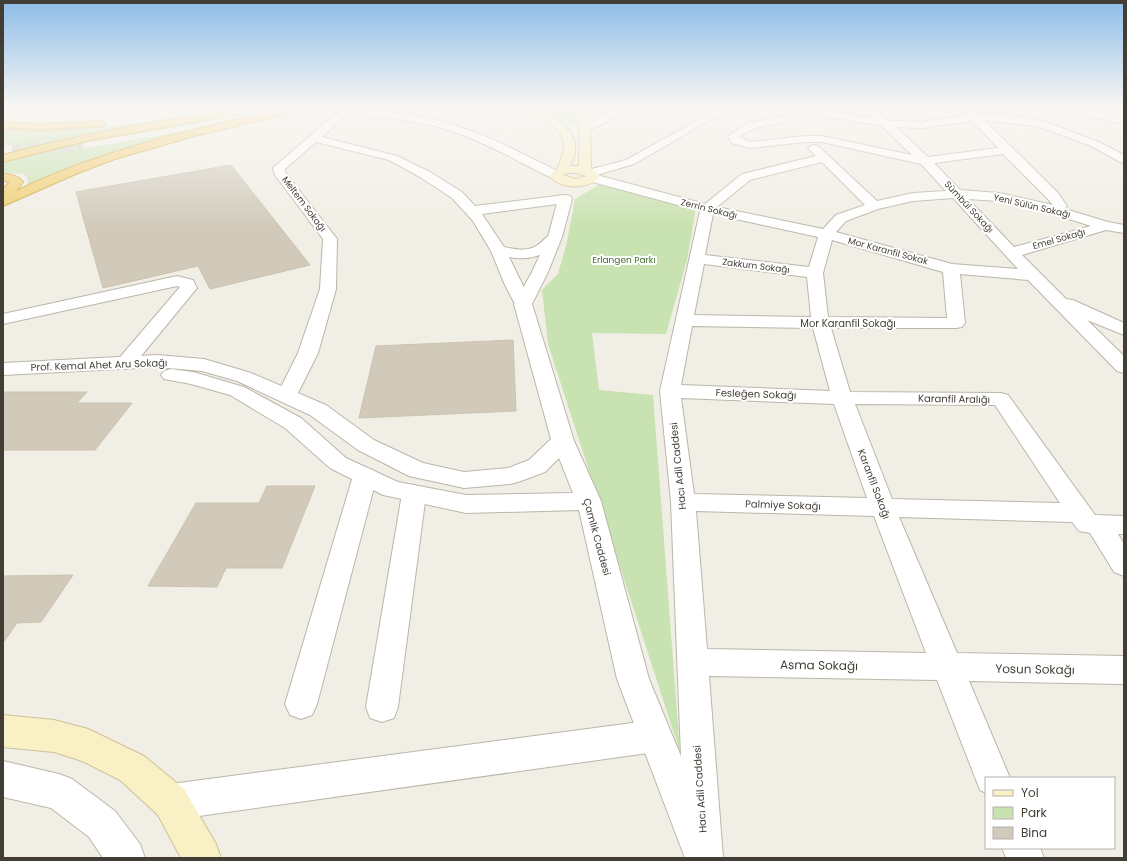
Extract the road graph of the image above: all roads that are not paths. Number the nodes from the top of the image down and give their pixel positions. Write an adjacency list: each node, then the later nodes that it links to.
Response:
1 (44, 148): 15 (highway)
2 (142, 148): 23 (highway)
3 (302, 148): 49 (street, Meltem Sokağı)
4 (354, 148): 27 (street, Çamlık Caddesi)
5 (500, 148): 20 (street)
6 (570, 148): 20 (main road)
7 (584, 148): 18 (main road)
8 (655, 148): 18 (street)
9 (814, 148): 14 (street)
10 (863, 148): 17 (street)
11 (912, 148): 17 (street, Sümbül Sokağı)
12 (1103, 148): 16 (street)
13 (1006, 150): 17 (street); 26 (street)
14 (824, 158): 24 (street); 25 (street)
15 (3, 160)
16 (1124, 160)
17 (926, 161): 21 (street, Sümbül Sokağı)
18 (590, 175): 20 (main road); 20 (main road); 25 (street, Zerrin Sokağı)
19 (3, 177): 22 (highway)
20 (560, 181): 27 (street); 31 (street)
21 (957, 194): 24 (street, Karanfil Sokağı); 26 (street, Yeni Sülün Sokağı); 34 (street, Sümbül Sokağı)
22 (3, 195)
23 (3, 202)
24 (874, 206): 30 (street, Karanfil Sokağı)
25 (707, 209): 30 (street, Zerrin Sokağı); 35 (street, Hacı Adil Caddesi)
26 (1054, 210): 28 (street, Yeni Sülün Sokağı)
27 (471, 211): 33 (street, Çamlık Caddesi)
28 (1106, 226): 29 (street); 32 (street); 34 (street, Emel Sokağı)
29 (1124, 229)
30 (826, 234): 36 (street, Mor Karanfil Sokak); 37 (street, Karanfil Sokağı)
31 (555, 237): 33 (street); 40 (street)
32 (1124, 238)
33 (499, 251): 40 (street, Çamlık Caddesi)
34 (1011, 253): 38 (street, Sümbül Sokağı)
35 (697, 259): 37 (street, Zakkum Sokağı); 42 (street, Hacı Adil Caddesi)
36 (951, 269): 38 (street); 43 (street, Mor Karanfil Sokağı)
37 (815, 273): 43 (street, Karanfil Sokağı)
38 (1032, 275): 39 (street, Sümbül Sokağı)
39 (1055, 298): 44 (street); 46 (street, Sümbül Sokağı)
40 (523, 304): 52 (street, Çamlık Caddesi)
41 (3, 318): 45 (street)
42 (685, 320): 43 (street, Mor Karanfil Sokağı); 48 (street, Hacı Adil Caddesi)
43 (820, 322): 50 (street, Karanfil Sokağı)
44 (1124, 330)
45 (125, 362): 47 (street, Prof. Kemal Ahet Aru Sokağı); 49 (street, Prof. Kemal Ahet Aru Sokağı); 51 (street)
46 (1124, 367)
47 (3, 369)
48 (670, 391): 50 (street, Fesleğen Sokağı); 57 (street, Hacı Adil Caddesi)
49 (287, 395): 51 (street); 53 (street, Prof. Kemal Ahet Aru Sokağı)
50 (842, 398): 58 (street, Karanfil Sokağı); 59 (street, Karanfil Aralığı)
51 (274, 412): 54 (street)
52 (563, 441): 53 (street, Prof. Kemal Ahet Aru Sokağı); 56 (street, Çamlık Caddesi)
53 (439, 474): 55 (street)
54 (365, 476): 55 (street); 65 (street)
55 (414, 494): 56 (street); 66 (street)
56 (589, 501): 68 (street, Çamlık Caddesi)
57 (683, 502): 58 (street, Palmiye Sokağı); 62 (street, Hacı Adil Caddesi)
58 (883, 508): 59 (street); 63 (street, Karanfil Sokağı)
59 (1088, 518): 60 (street); 61 (street)
60 (1124, 525)
61 (1124, 565)
62 (692, 662): 63 (street, Asma Sokağı); 75 (street, Hacı Adil Caddesi)
63 (946, 667): 64 (street, Yosun Sokağı); 69 (street, Karanfil Sokağı)
64 (1124, 670)
65 (301, 704)
66 (382, 707)
67 (3, 731): 71 (main road)
68 (655, 736): 71 (street); 75 (street, Çamlık Caddesi)
69 (992, 777)
70 (3, 779): 73 (street)
71 (171, 802): 74 (main road)
72 (1022, 849): 76 (street)
73 (126, 858)
74 (202, 858)
75 (704, 858)
76 (1026, 858)

